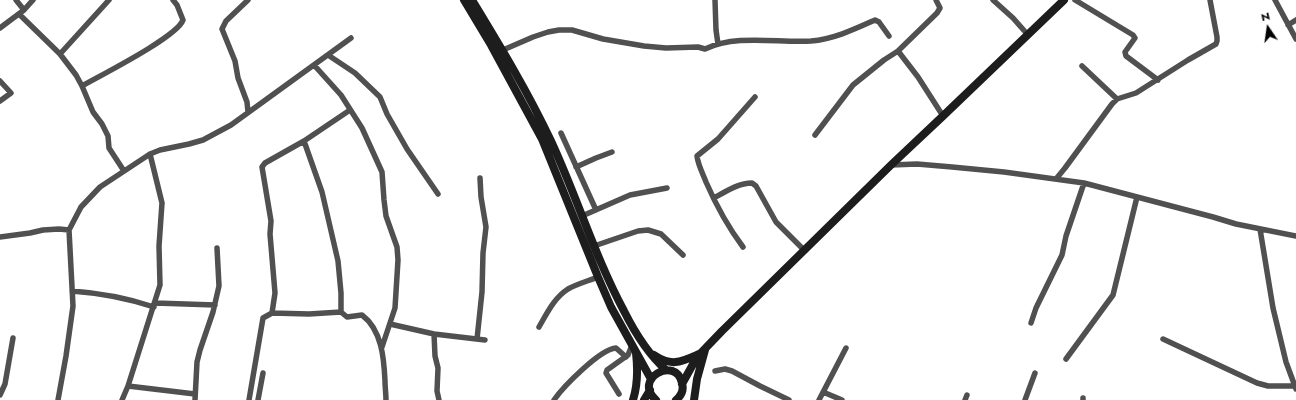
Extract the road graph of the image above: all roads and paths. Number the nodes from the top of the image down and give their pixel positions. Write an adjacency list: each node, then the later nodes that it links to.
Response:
1 (16, 0): 15 (street)
2 (33, 0): 15 (street)
3 (109, 0): 27 (street)
4 (173, 0): 33 (street)
5 (248, 0): 37 (street)
6 (464, 0): 68 (main road)
7 (472, 0): 25 (main road)
8 (715, 0): 24 (street)
9 (936, 0): 26 (street)
10 (993, 0): 20 (street)
11 (1064, 0): 20 (main road)
12 (1076, 0): 31 (street)
13 (1210, 0): 31 (street)
14 (1275, 0): 18 (street)
15 (24, 10): 16 (street)
16 (19, 14): 19 (street); 27 (street)
17 (1296, 20): 18 (street)
18 (1288, 25): 23 (street)
19 (0, 28)
20 (1028, 35): 41 (main road)
21 (889, 36): 24 (street)
22 (351, 38): 28 (street)
23 (1296, 39)
24 (718, 44): 25 (street)
25 (503, 50): 58 (main road)
26 (898, 51): 41 (street); 43 (street)
27 (60, 54): 33 (street)
28 (328, 55): 29 (street); 54 (street)
29 (314, 65): 38 (street); 39 (street)
30 (1082, 66): 35 (street)
31 (1158, 80): 35 (street)
32 (0, 81): 36 (street)
33 (82, 86): 49 (street)
34 (755, 97): 56 (street)
35 (1117, 100): 51 (street)
36 (0, 101)
37 (247, 102): 38 (street); 40 (street)
38 (255, 107): 40 (street)
39 (350, 110): 44 (street); 75 (street)
40 (248, 112): 46 (street)
41 (943, 116): 47 (main road)
42 (561, 133): 48 (street)
43 (815, 135)
44 (304, 141): 72 (street); 73 (street)
45 (612, 152): 48 (street)
46 (150, 154): 49 (street); 70 (street)
47 (891, 165): 51 (street); 66 (main road)
48 (576, 167): 57 (street)
49 (124, 171): 60 (street)
50 (480, 178): 79 (street)
51 (1056, 179): 52 (street)
52 (1084, 184): 55 (street); 74 (street)
53 (667, 188): 57 (street)
54 (438, 194)
55 (1137, 197): 59 (street); 88 (street)
56 (714, 198): 64 (street); 66 (street)
57 (596, 210): 58 (street)
58 (582, 216): 63 (main road)
59 (1260, 229): 61 (street); 96 (street)
60 (69, 230): 62 (street); 69 (street)
61 (1296, 236)
62 (0, 237)
63 (594, 246): 67 (street); 84 (main road)
64 (743, 247)
65 (217, 248): 71 (street)
66 (804, 250): 86 (main road)
67 (683, 255)
68 (598, 276): 76 (street); 83 (main road)
69 (72, 291): 70 (street); 103 (street)
70 (154, 305): 71 (street); 95 (street)
71 (215, 305): 101 (street)
72 (341, 312): 73 (street); 82 (street)
73 (272, 313): 105 (street)
74 (1031, 323)
75 (390, 324): 77 (street); 82 (street)
76 (539, 327)
77 (434, 334): 79 (street); 108 (street)
78 (13, 338): 100 (street)
79 (477, 339): 81 (street)
80 (1162, 339): 96 (street)
81 (485, 340)
82 (382, 347): 107 (street)
83 (634, 347): 87 (street); 93 (main road); 110 (main road)
84 (646, 348): 86 (main road); 89 (main road)
85 (846, 348): 98 (street)
86 (701, 353): 89 (main road); 94 (main road); 113 (main road)
87 (626, 357): 99 (street); 109 (street)
88 (1066, 359)
89 (668, 370): 93 (main road); 94 (main road)
90 (715, 371): 114 (street)
91 (264, 373): 106 (street)
92 (1036, 373): 117 (street)
93 (651, 379): 97 (main road)
94 (682, 384): 102 (main road)
95 (128, 386): 101 (street); 104 (street)
96 (1296, 387)
97 (650, 390): 111 (main road); 112 (main road)
98 (823, 392): 115 (street); 116 (street)
99 (619, 394)
100 (0, 395)
101 (195, 397)
102 (680, 398)
103 (58, 400)
104 (122, 400)
105 (249, 400)
106 (258, 400)
107 (386, 400)
108 (439, 400)
109 (554, 400)
110 (633, 400)
111 (644, 400)
112 (656, 400)
113 (694, 400)
114 (789, 400)
115 (819, 400)
116 (842, 400)
117 (1025, 400)

